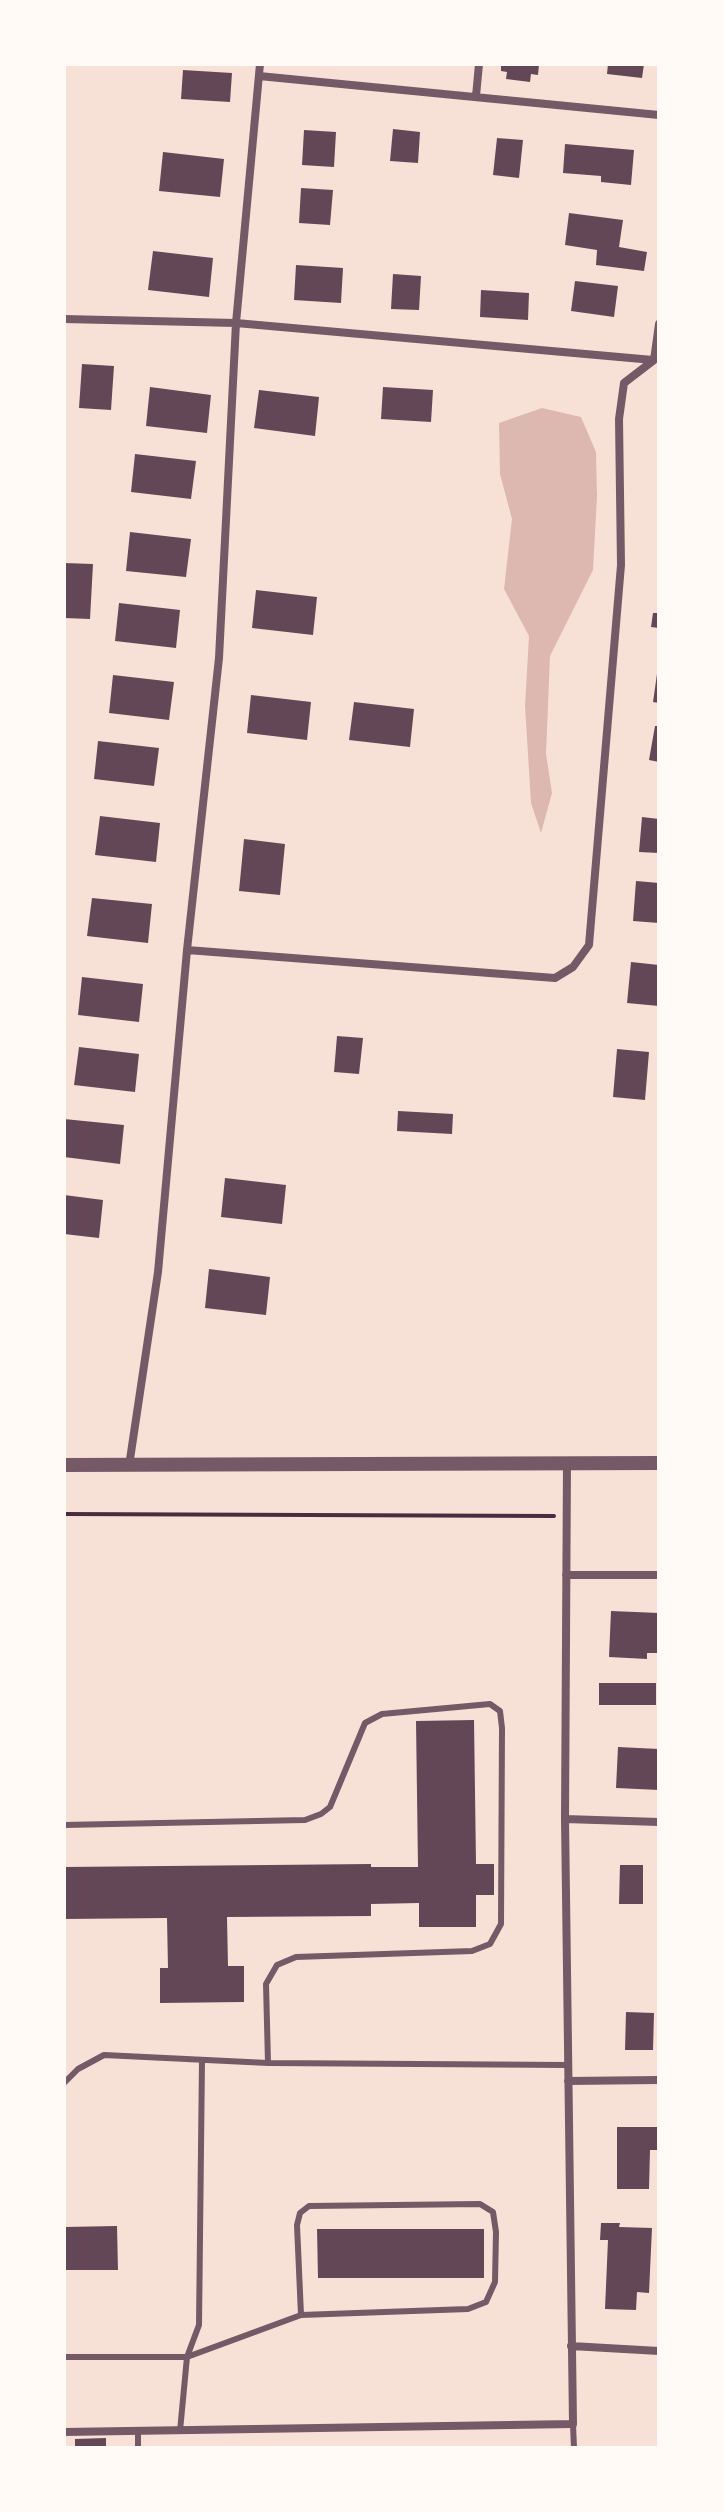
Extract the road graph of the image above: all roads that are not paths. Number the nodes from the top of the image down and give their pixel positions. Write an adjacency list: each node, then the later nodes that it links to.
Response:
1 (260, 64): 3 (street)
2 (479, 64): 4 (street)
3 (259, 76): 4 (street); 7 (street)
4 (476, 96): 5 (street)
5 (659, 115)
6 (64, 319): 7 (street)
7 (236, 323): 9 (street); 10 (street)
8 (659, 324): 9 (street)
9 (656, 360): 10 (street)
10 (187, 950): 14 (street)
11 (567, 1462): 12 (street); 14 (street); 15 (street)
12 (659, 1463)
13 (64, 1465): 14 (street)
14 (129, 1466)
15 (566, 1575): 16 (street); 17 (street)
16 (659, 1575)
17 (565, 1819): 18 (street); 22 (street)
18 (659, 1822)
19 (64, 1825): 21 (lane)
20 (202, 2060): 21 (lane); 25 (lane); 30 (lane)
21 (268, 2063): 22 (lane)
22 (568, 2065): 24 (street)
23 (659, 2080): 24 (street)
24 (568, 2081): 27 (street)
25 (64, 2083)
26 (301, 2315): 26 (lane); 30 (lane)
27 (571, 2346): 28 (street); 31 (street)
28 (659, 2351)
29 (64, 2357): 30 (lane)
30 (187, 2357): 33 (lane)
31 (573, 2424): 33 (street); 36 (lane)
32 (138, 2431): 33 (street); 34 (street); 35 (lane)
33 (180, 2431)
34 (64, 2432)
35 (138, 2448)
36 (574, 2448)

